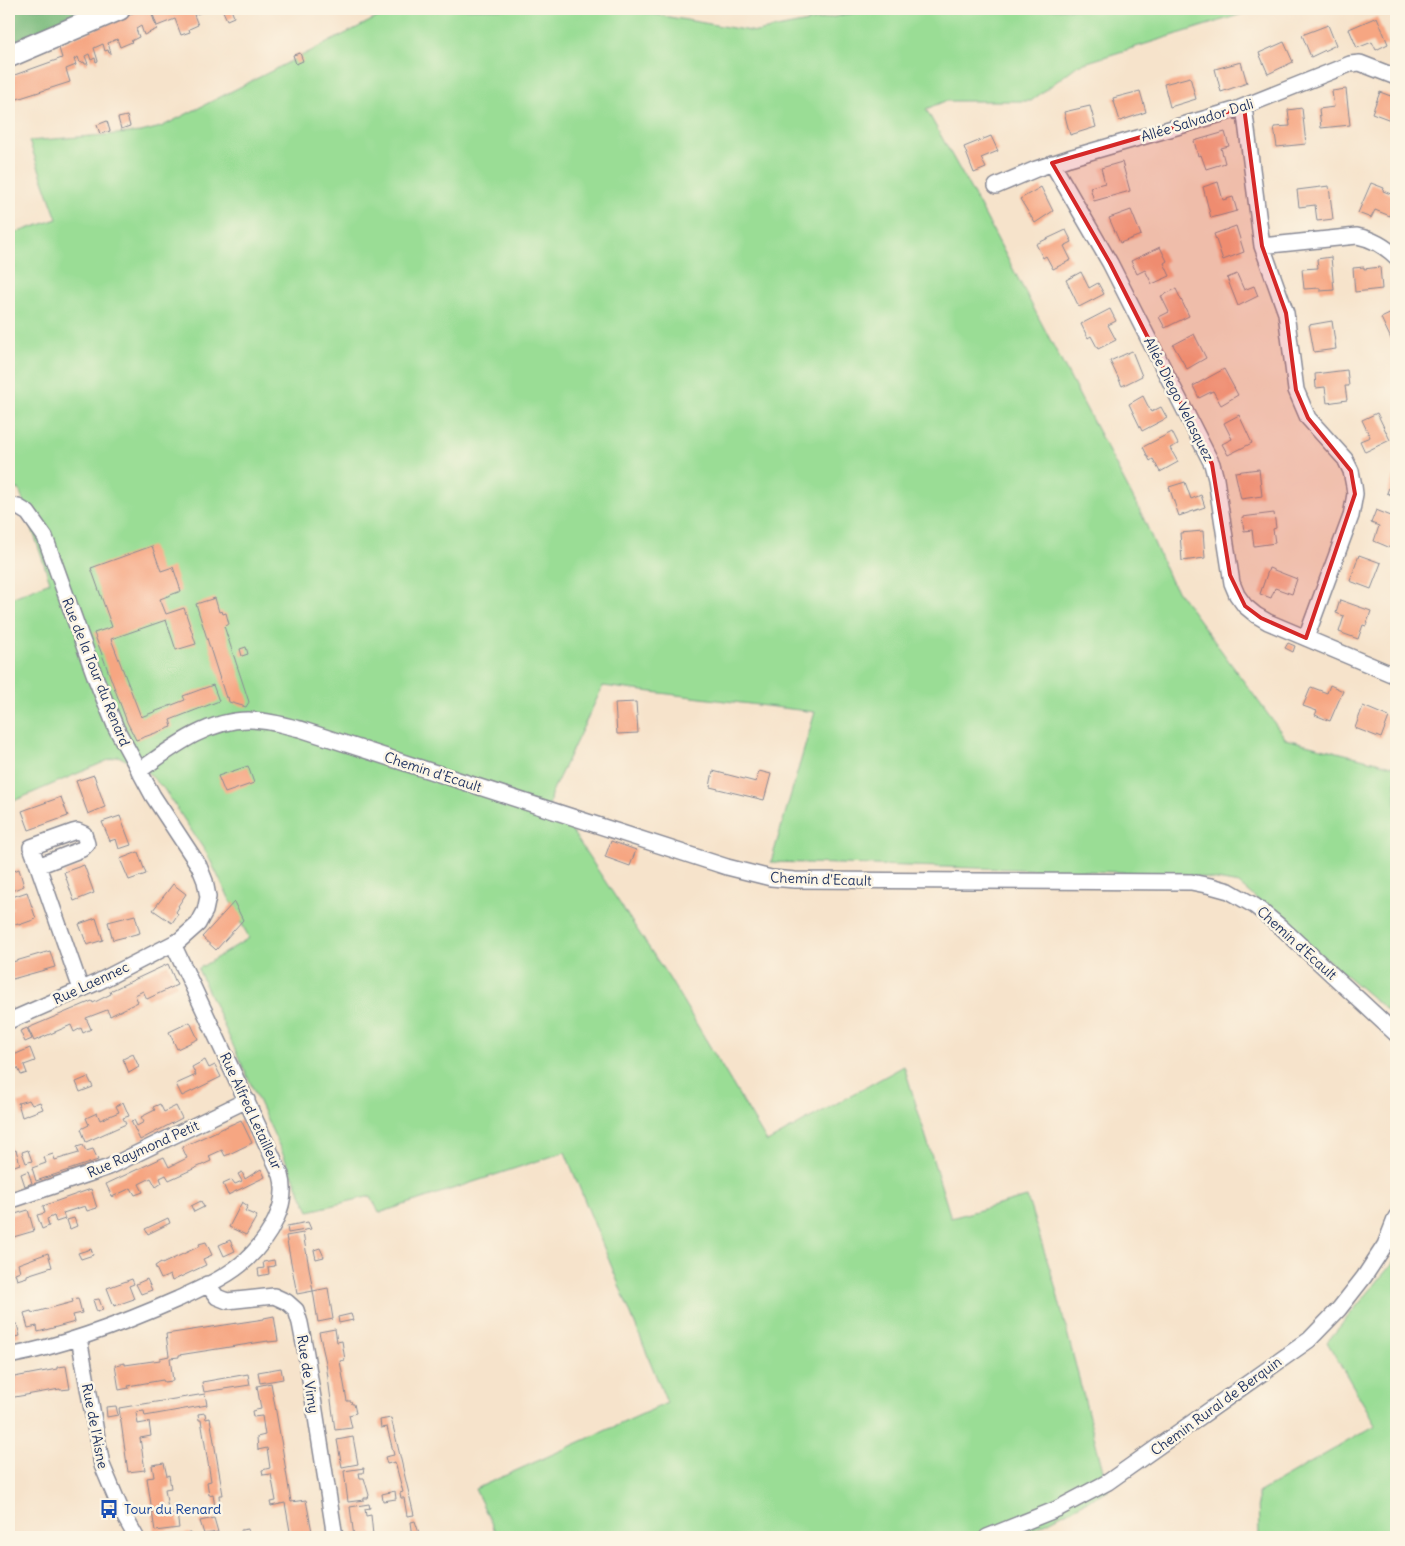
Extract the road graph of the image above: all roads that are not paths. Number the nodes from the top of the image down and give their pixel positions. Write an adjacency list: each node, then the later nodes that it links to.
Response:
1 (119, 9): 2 (street)
2 (9, 56)
3 (1396, 77): 4 (street, Allée Salvador Dali)
4 (1244, 107): 5 (street, Allée Salvador Dali); 7 (street)
5 (1052, 163): 6 (street, Allée Salvador Dali); 10 (street, Allée Diego Velasquez)
6 (996, 186)
7 (1262, 246): 8 (street); 10 (street)
8 (1396, 256)
9 (9, 505): 12 (street, Rue de la Tour du Renard)
10 (1306, 638): 11 (street, Allée Diego Velasquez)
11 (1396, 676)
12 (139, 771): 14 (street, Rue de la Tour du Renard); 17 (street, Chemin d'Ecault)
13 (38, 866): 15 (street)
14 (173, 944): 15 (street, Rue Laennec); 18 (street, Rue Alfred Letailleur)
15 (81, 989): 16 (street, Rue Laennec)
16 (9, 1021)
17 (1396, 1034)
18 (247, 1100): 19 (street, Rue Raymond Petit); 21 (street, Rue Alfred Letailleur)
19 (9, 1201)
20 (1396, 1217): 26 (street, Chemin Rural de Berquin)
21 (208, 1284): 22 (street, Rue Alfred Letailleur); 25 (street, Rue de Vimy)
22 (79, 1338): 23 (street, Rue Alfred Letailleur); 24 (street, Rue de l'Aisne)
23 (9, 1356)
24 (136, 1537)
25 (335, 1537)
26 (987, 1537)

